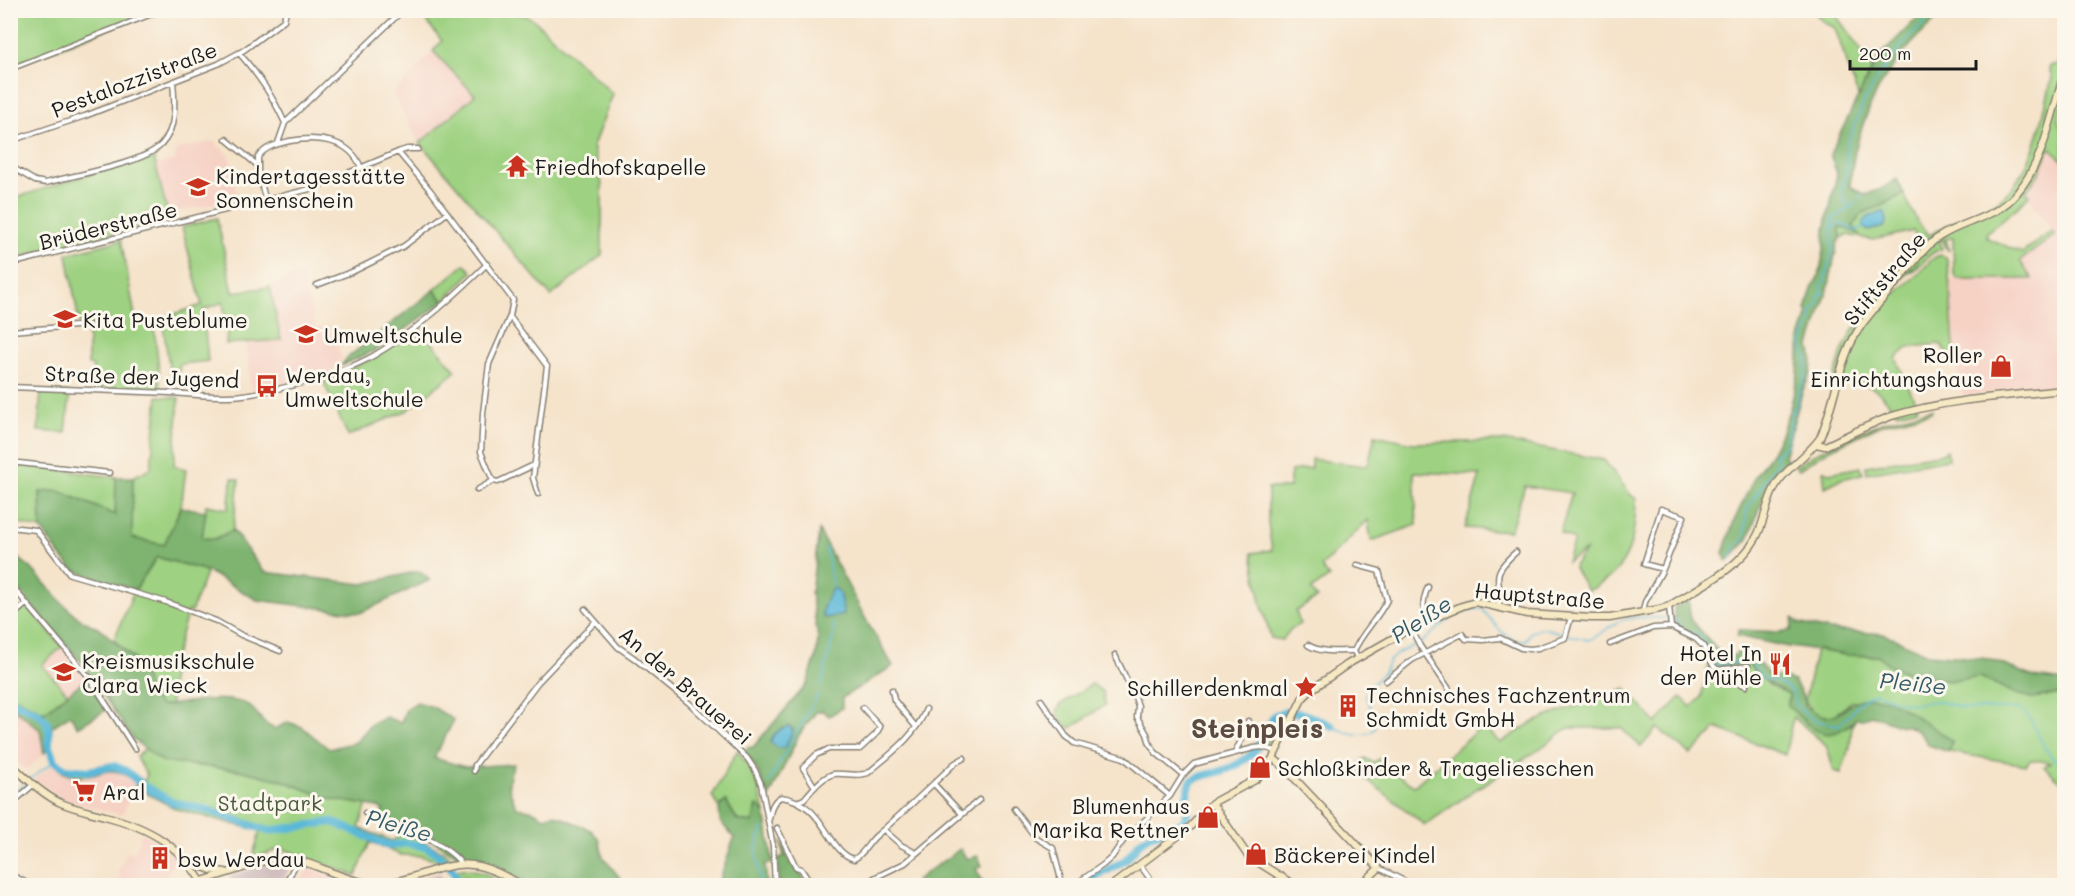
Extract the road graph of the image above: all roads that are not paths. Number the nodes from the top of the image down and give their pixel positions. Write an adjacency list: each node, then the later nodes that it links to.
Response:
1 (162, 10): 5 (street)
2 (286, 10): 4 (street, Pestalozzistraße)
3 (403, 10): 8 (street)
4 (239, 53): 7 (street, Pestalozzistraße); 8 (street)
5 (10, 69)
6 (2064, 74): 29 (main road, Stiftstraße)
7 (173, 82): 10 (street, Pestalozzistraße); 14 (street)
8 (285, 123): 11 (street)
9 (226, 139): 15 (street)
10 (10, 141)
11 (278, 144): 15 (street); 16 (street)
12 (418, 149): 13 (street, Brüderstraße)
13 (398, 152): 16 (street, Brüderstraße); 18 (street)
14 (10, 165)
15 (257, 165): 17 (street)
16 (361, 168): 17 (street, Brüderstraße)
17 (266, 202): 19 (street, Brüderstraße)
18 (447, 213): 20 (street); 21 (street)
19 (10, 264)
20 (487, 264): 22 (street); 27 (street, Straße der Jugend)
21 (317, 285)
22 (510, 316): 31 (street); 33 (street)
23 (89, 325): 24 (street)
24 (10, 331)
25 (10, 340): 26 (street)
26 (10, 371)
27 (10, 387)
28 (2064, 390): 29 (main road)
29 (1816, 444): 45 (main road, Hauptstraße)
30 (10, 462): 32 (street)
31 (534, 465): 33 (street); 35 (street)
32 (110, 473)
33 (493, 481): 34 (street)
34 (477, 490)
35 (538, 494)
36 (10, 527): 55 (street)
37 (1516, 552): 44 (street)
38 (1357, 566): 56 (street)
39 (1663, 569): 39 (street); 46 (street)
40 (10, 584): 42 (street)
41 (1428, 587): 49 (street)
42 (26, 604): 48 (street); 71 (street)
43 (585, 609): 50 (street, An der Brauerei)
44 (1498, 609): 47 (main road, Hauptstraße); 49 (main road, Hauptstraße)
45 (1670, 609): 46 (main road, Hauptstraße); 51 (street)
46 (1643, 611): 47 (main road, Hauptstraße)
47 (1571, 617): 57 (street)
48 (10, 618)
49 (1427, 621): 52 (main road, Hauptstraße)
50 (595, 622): 76 (street); 89 (street, An der Brauerei)
51 (1671, 627): 53 (street); 61 (street)
52 (1411, 628): 57 (street); 59 (main road, Hauptstraße)
53 (1610, 644)
54 (1308, 645): 56 (street)
55 (280, 651)
56 (1354, 651): 59 (street)
57 (1424, 653): 62 (street); 64 (street)
58 (1115, 655): 77 (street)
59 (1358, 658): 73 (main road, Hauptstraße)
60 (1748, 666): 61 (street)
61 (1717, 670): 63 (street)
62 (1386, 681)
63 (1746, 686)
64 (1449, 689)
65 (892, 690): 70 (street)
66 (1041, 700): 81 (street)
67 (863, 708): 80 (street)
68 (926, 709): 70 (street)
69 (1248, 721): 72 (street)
70 (916, 727): 80 (street)
71 (135, 749)
72 (1237, 752): 73 (street); 77 (street)
73 (1276, 757): 84 (main road, Hauptstraße); 97 (main road)
74 (964, 758): 79 (street)
75 (11, 765): 78 (main road)
76 (474, 771)
77 (1183, 775): 81 (street)
78 (33, 783): 85 (street); 94 (main road)
79 (934, 784): 88 (street); 90 (street)
80 (815, 787): 83 (street)
81 (1170, 796): 109 (street)
82 (979, 800): 88 (street)
83 (799, 801): 89 (street); 90 (street)
84 (1212, 803): 95 (main road, Hauptstraße); 112 (main road)
85 (10, 805)
86 (1014, 809): 108 (street)
87 (365, 813): 96 (street)
88 (962, 813): 92 (street)
89 (768, 822): 91 (street, An der Brauerei)
90 (884, 830): 92 (street)
91 (771, 833): 100 (street); 106 (street, An der Brauerei)
92 (916, 853): 107 (street)
93 (298, 860): 98 (main road); 102 (main road); 104 (street)
94 (188, 861): 98 (main road); 101 (main road)
95 (1140, 864): 110 (main road, Hauptstraße); 111 (street)
96 (460, 866): 102 (main road); 105 (main road)
97 (1379, 868): 113 (main road); 114 (street)
98 (231, 872): 101 (main road)
99 (10, 874): 103 (street)
100 (807, 878)
101 (203, 883)
102 (368, 884)
103 (32, 885)
104 (284, 885)
105 (524, 885)
106 (775, 885)
107 (867, 885)
108 (1061, 885)
109 (1073, 885)
110 (1111, 885)
111 (1155, 885)
112 (1296, 885)
113 (1360, 885)
114 (1414, 885)

